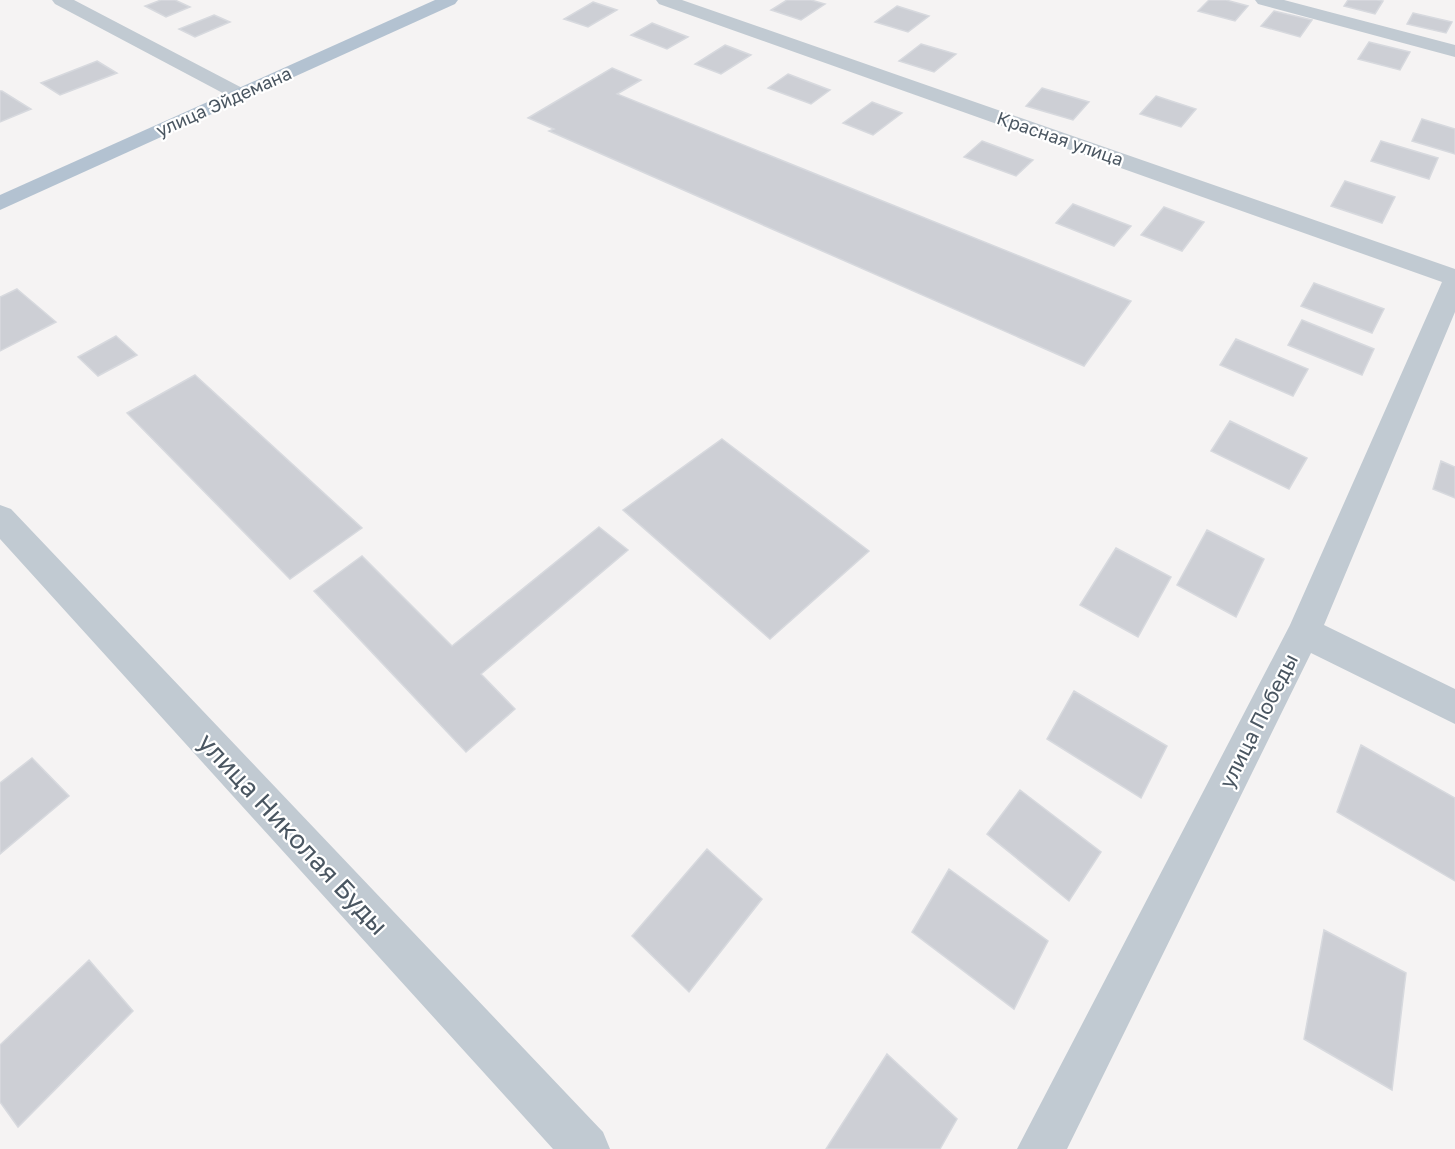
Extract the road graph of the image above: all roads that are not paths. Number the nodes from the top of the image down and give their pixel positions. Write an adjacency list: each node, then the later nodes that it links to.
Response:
1 (61, 0): 6 (street)
2 (448, 0): 6 (main road, улица Эйдемана)
3 (665, 0): 8 (street, Красная улица)
4 (1264, 0): 5 (street)
5 (1455, 51)
6 (241, 95): 7 (main road, улица Эйдемана)
7 (0, 203)
8 (1455, 278)
9 (1455, 282): 11 (street, улица Победы)
10 (0, 518): 13 (street, улица Николая Буды)
11 (1305, 632): 12 (street); 14 (street, улица Победы)
12 (1455, 707)
13 (586, 1149)
14 (1041, 1149)

